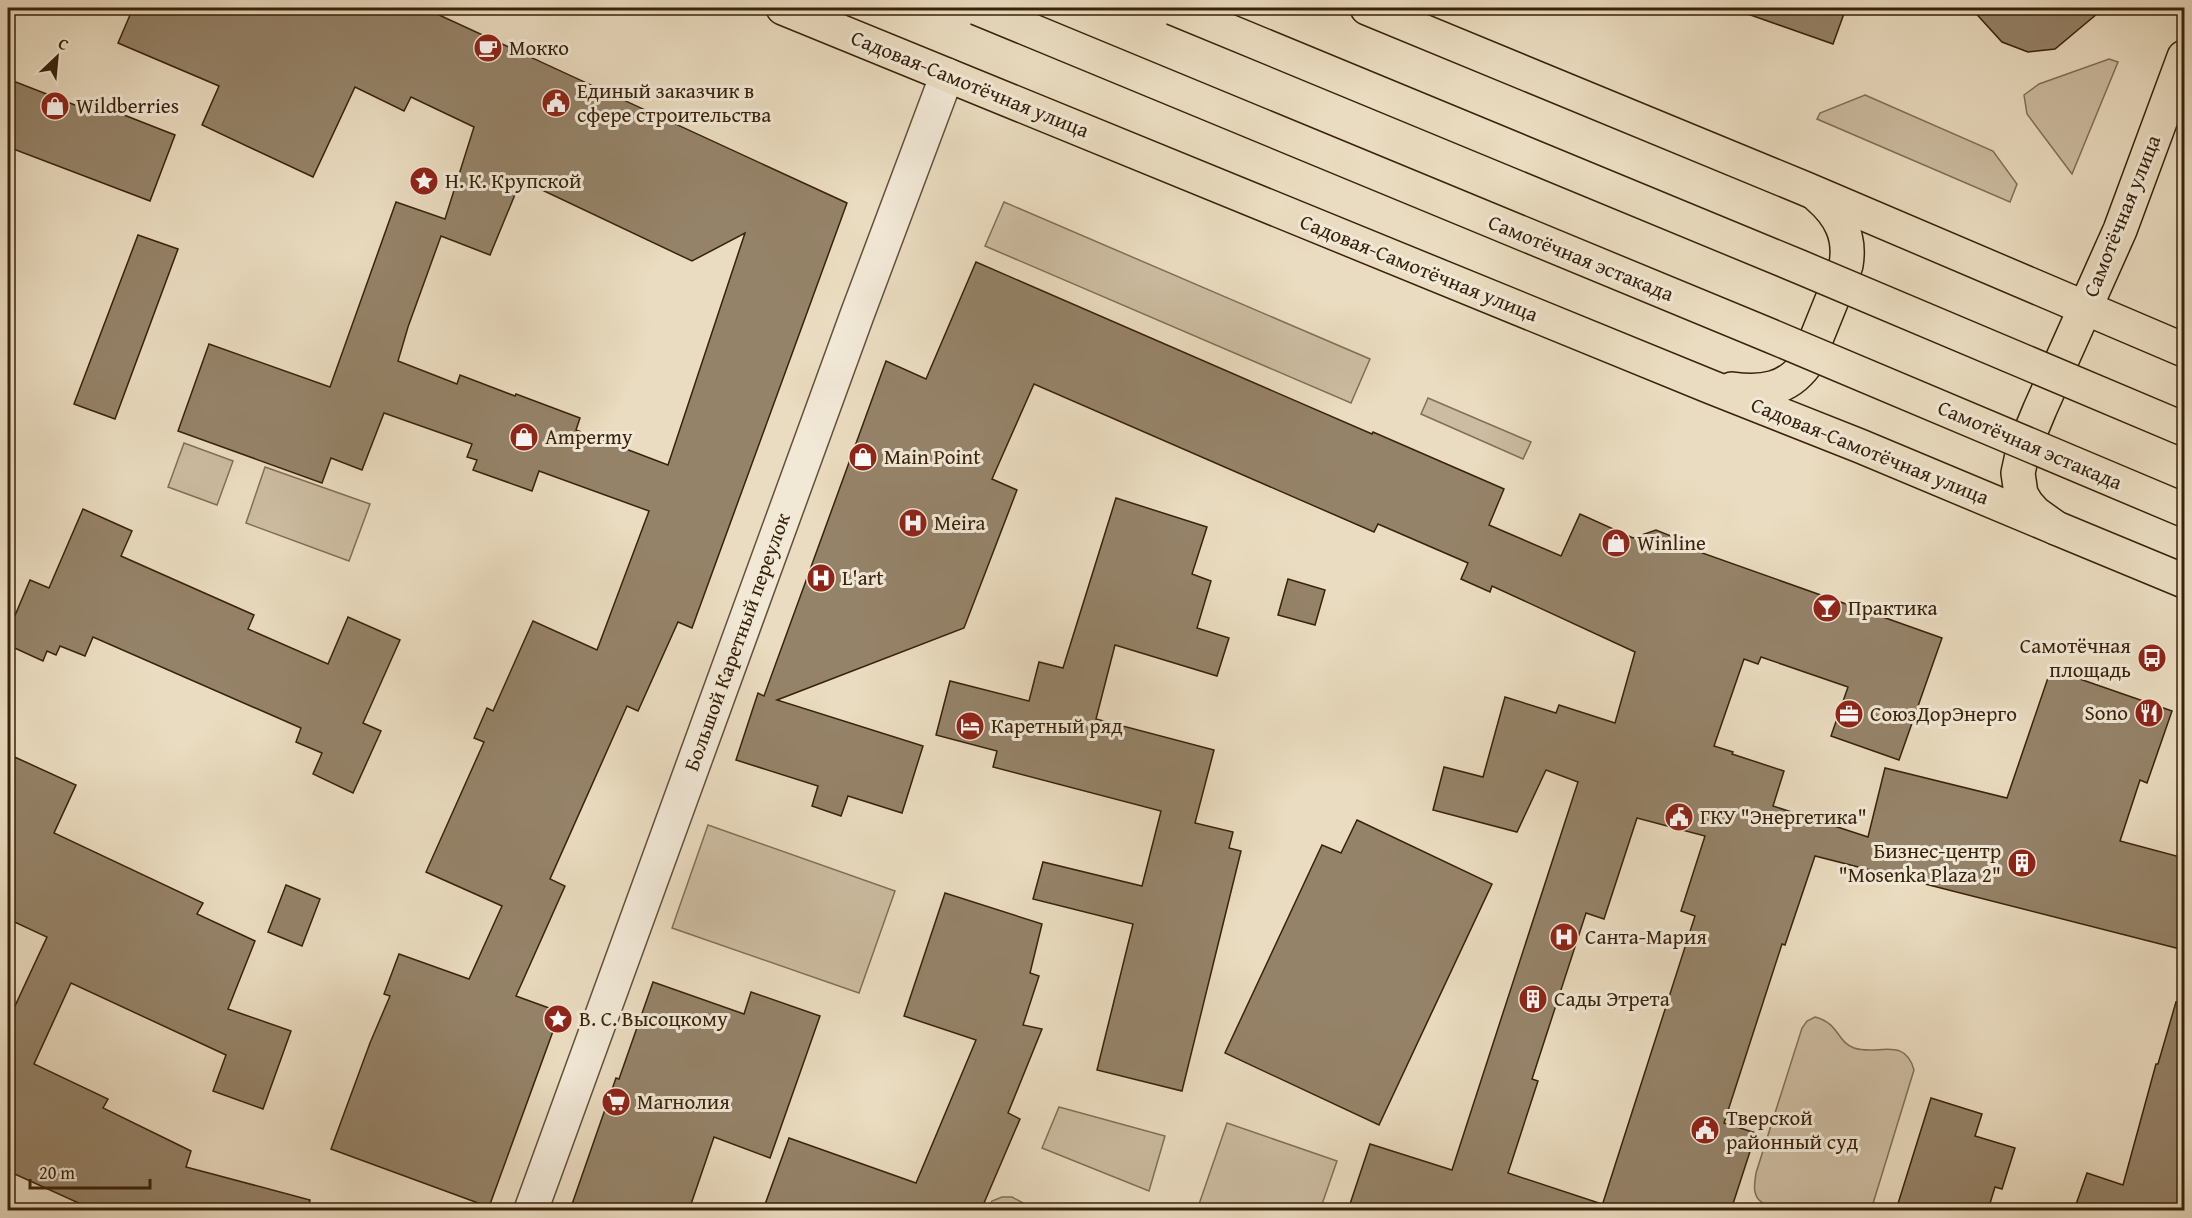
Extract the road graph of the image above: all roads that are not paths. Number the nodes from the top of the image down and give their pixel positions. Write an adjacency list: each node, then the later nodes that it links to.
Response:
1 (783, 8): 6 (main road, Садовая-Самотёчная улица)
2 (977, 8): 12 (main road, Самотёчная эстакада, bridge)
3 (1173, 8): 11 (main road, bridge)
4 (1367, 8): 7 (main road)
5 (2184, 57): 8 (main road, Самотёчная улица)
6 (947, 75): 10 (main road, Садовая-Самотёчная улица); 15 (street, Большой Каретный переулок)
7 (1806, 189): 8 (main road); 10 (main road)
8 (2084, 308): 9 (main road); 13 (main road)
9 (2184, 350)
10 (1711, 387): 13 (main road, Садовая-Самотёчная улица)
11 (2184, 429)
12 (2184, 510)
13 (2056, 528): 14 (main road)
14 (2184, 581)
15 (531, 1210)

